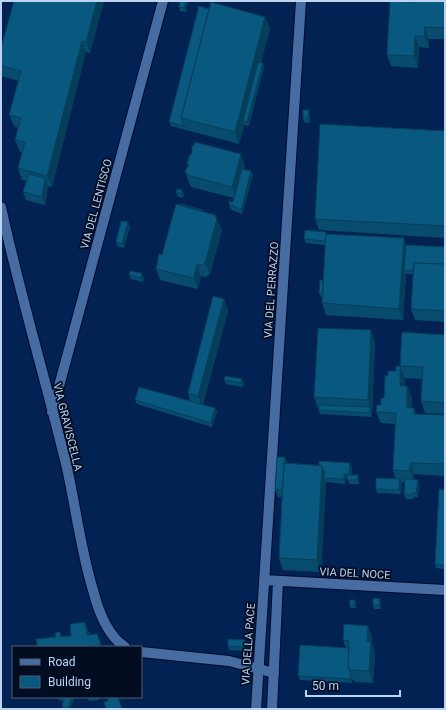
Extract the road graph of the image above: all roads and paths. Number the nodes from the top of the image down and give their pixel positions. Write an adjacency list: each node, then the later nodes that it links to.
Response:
1 (163, 1): 4 (street, VIA DEL LENTISCO)
2 (301, 1): 5 (street, VIA DEL PERRAZZO)
3 (1, 206): 4 (street, VIA GRAVISCELLA)
4 (52, 413): 8 (street, VIA GRAVISCELLA)
5 (264, 580): 6 (street, VIA DEL NOCE); 10 (street, VIA DELLA PACE)
6 (278, 581): 7 (street, VIA DEL NOCE); 11 (street)
7 (445, 590)
8 (123, 646)
9 (142, 652): 10 (street)
10 (258, 668): 11 (street); 12 (street, VIA DELLA PACE)
11 (274, 673): 13 (street)
12 (256, 709)
13 (272, 709)

